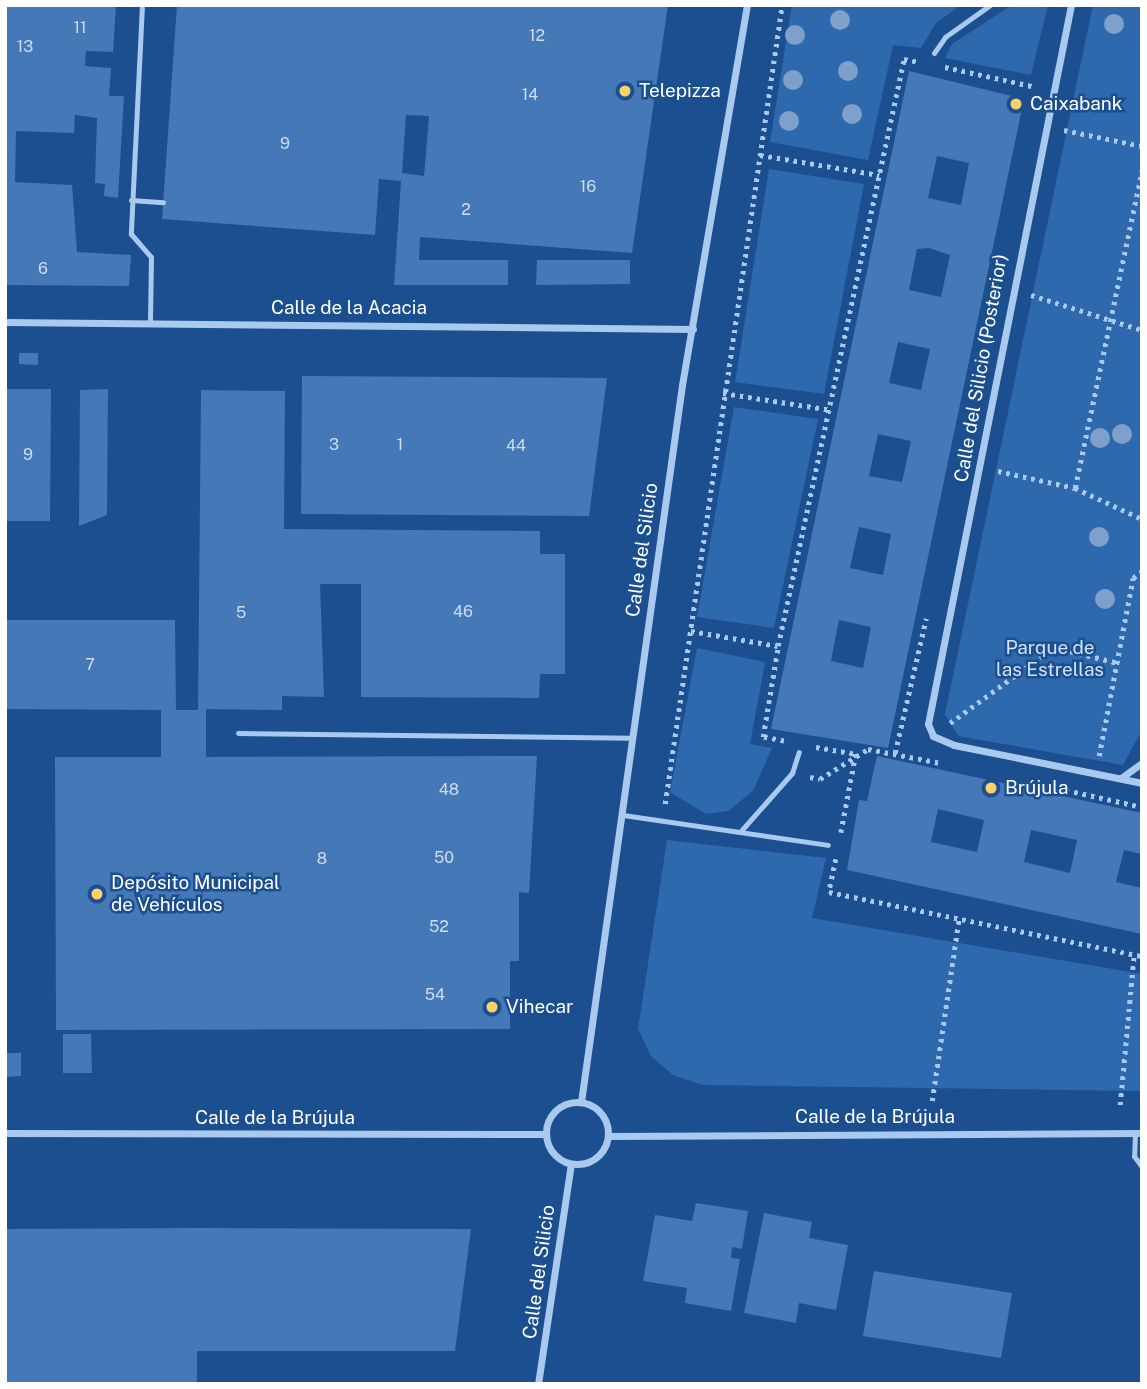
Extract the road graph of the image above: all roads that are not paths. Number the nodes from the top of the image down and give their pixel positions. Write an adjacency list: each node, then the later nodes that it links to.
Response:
1 (142, 5): 6 (lane)
2 (747, 5): 10 (street, Calle del Silicio)
3 (990, 5): 5 (lane)
4 (1070, 5): 15 (street, Calle del Silicio (Posterior))
5 (934, 53)
6 (131, 200): 7 (lane); 9 (lane)
7 (163, 202)
8 (5, 322): 9 (street, Calle de la Acacia)
9 (150, 322): 10 (street, Calle de la Acacia)
10 (693, 329): 12 (street, Calle del Silicio)
11 (239, 733): 12 (lane)
12 (631, 738): 17 (street, Calle del Silicio)
13 (799, 752): 18 (lane)
14 (1142, 763): 15 (street)
15 (1121, 778): 16 (street)
16 (1142, 783)
17 (623, 815): 18 (lane); 20 (street, Calle del Silicio)
18 (740, 832): 19 (lane)
19 (828, 845)
20 (581, 1101): 23 (street); 24 (street)
21 (5, 1133): 23 (street, Calle de la Brújula)
22 (1138, 1133): 24 (street, Calle de la Brújula); 26 (lane)
23 (545, 1134): 25 (street)
24 (608, 1136): 25 (street)
25 (571, 1164): 27 (street, Calle del Silicio)
26 (1142, 1167)
27 (538, 1384)

